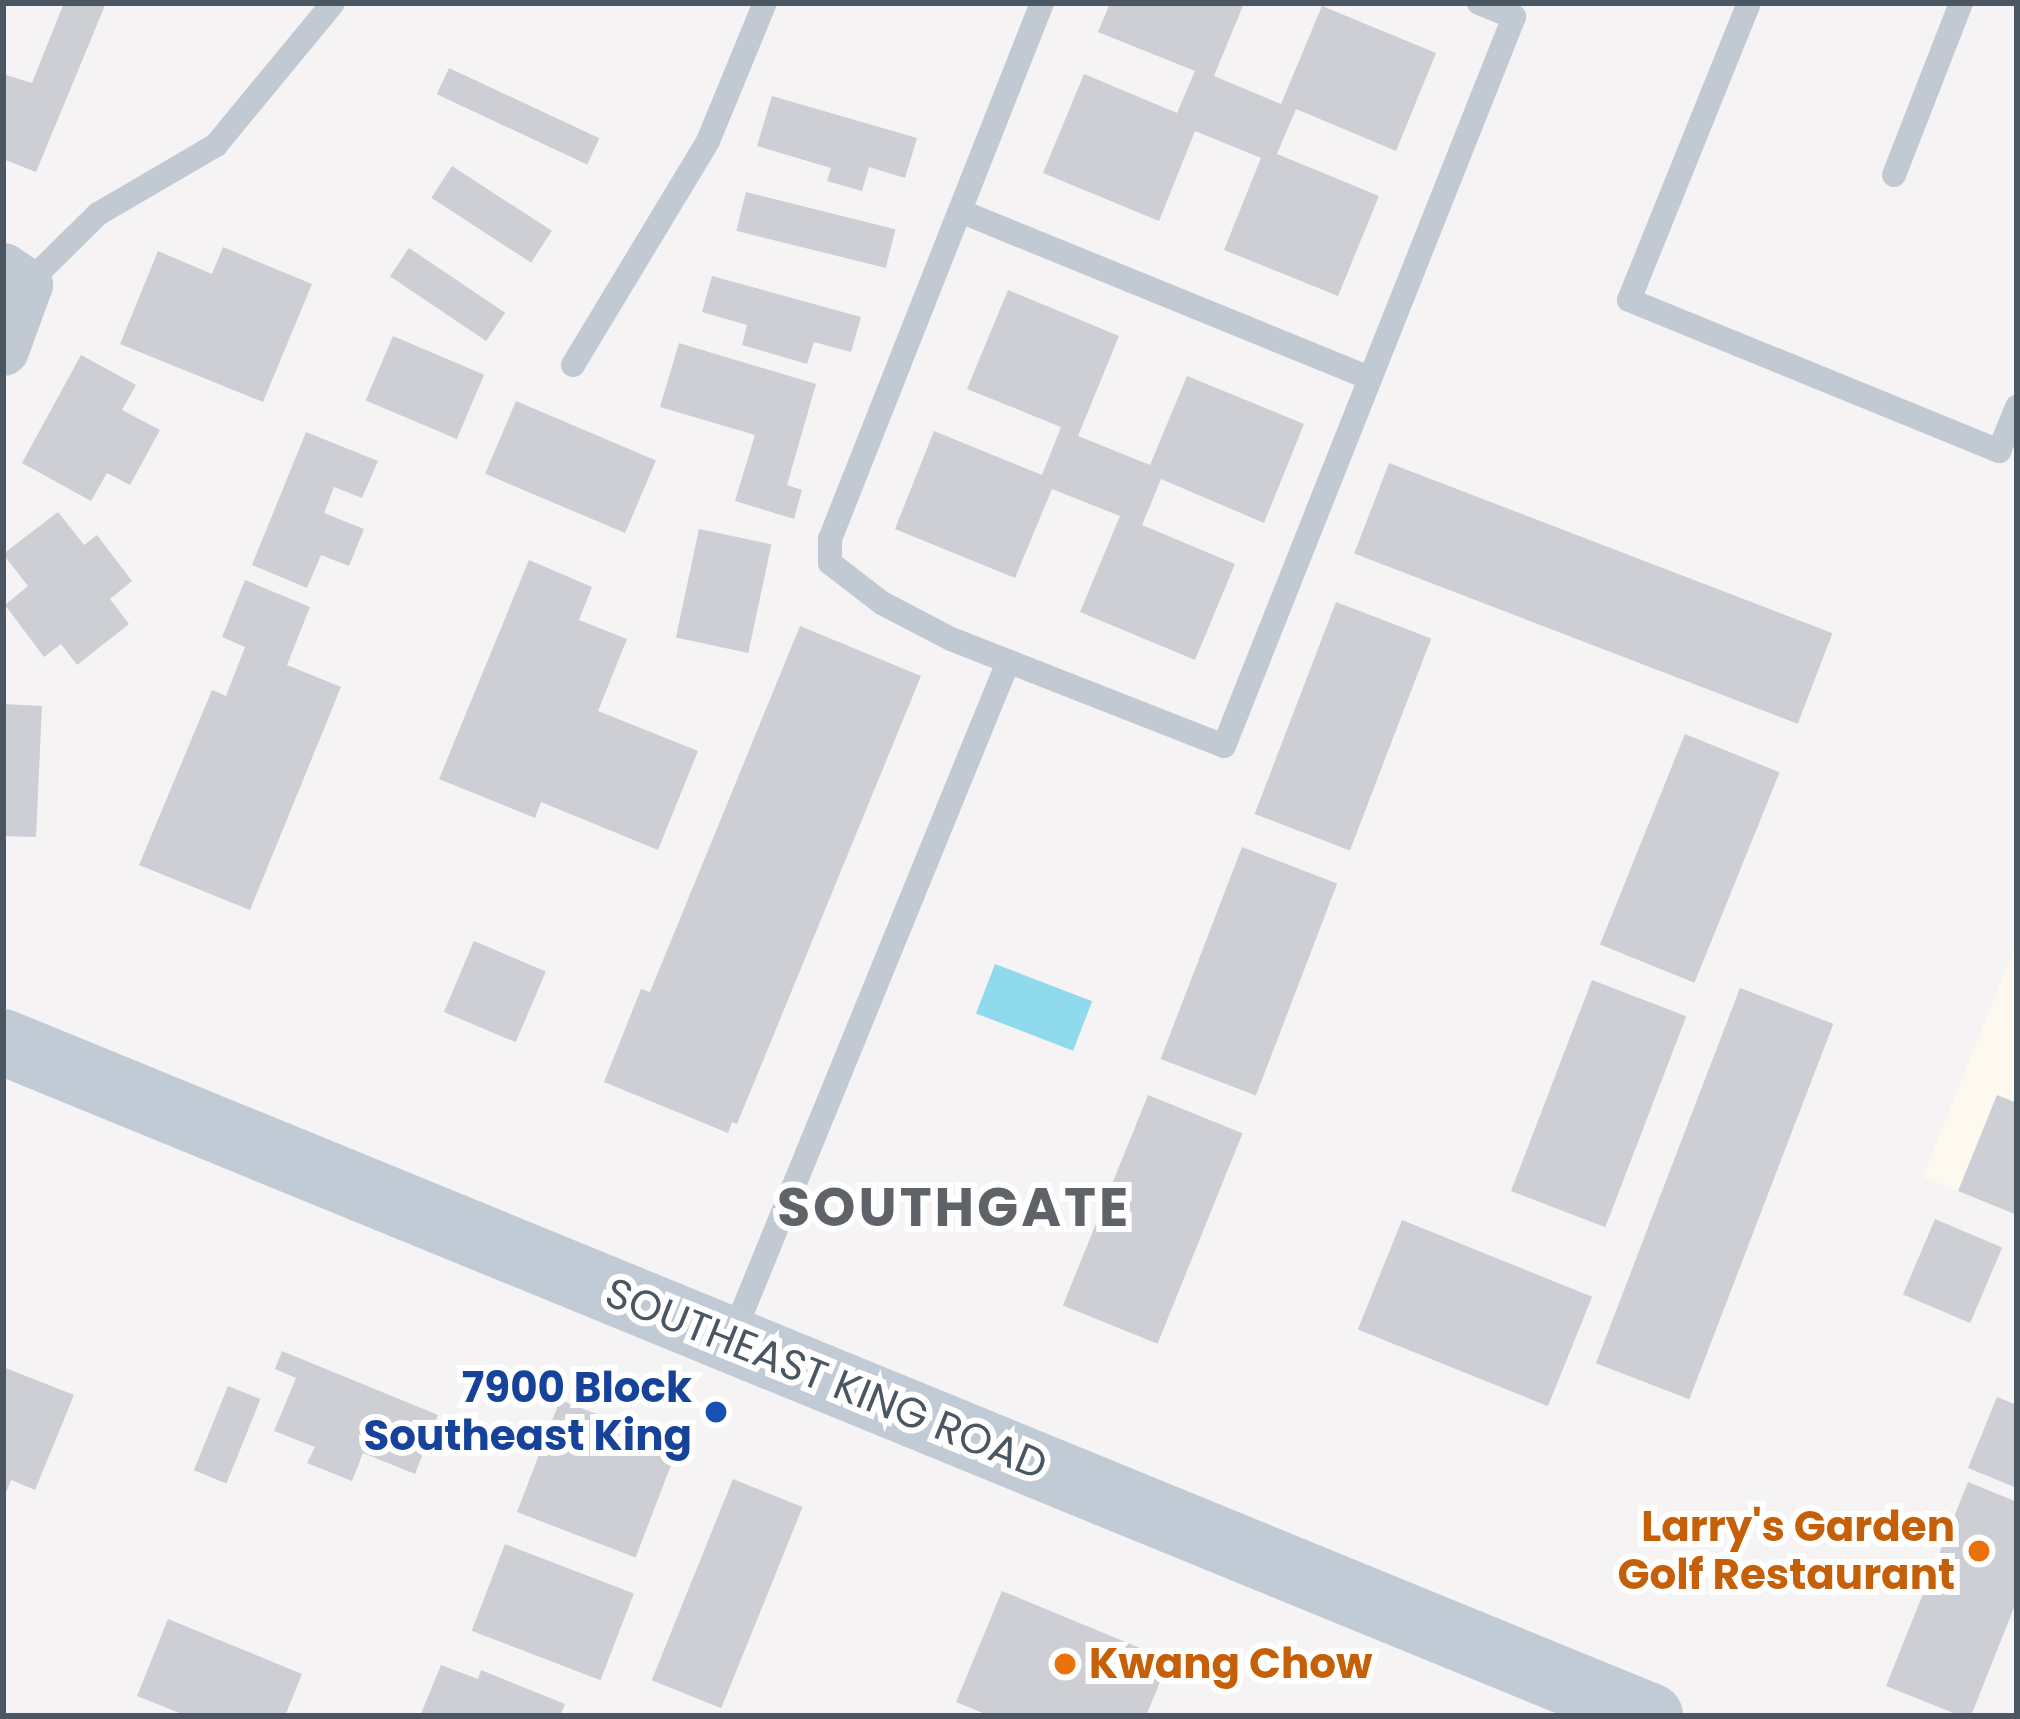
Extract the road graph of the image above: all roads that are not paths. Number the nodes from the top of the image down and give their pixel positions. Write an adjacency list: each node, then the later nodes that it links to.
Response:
1 (333, 3): 10 (lane)
2 (765, 3): 12 (lane)
3 (1042, 3): 9 (lane)
4 (1480, 3): 7 (lane)
5 (1749, 3): 14 (lane)
6 (1961, 3): 8 (lane)
7 (1517, 10): 13 (lane)
8 (1894, 175)
9 (960, 211): 13 (lane); 15 (lane)
10 (15, 276): 11 (street)
11 (3, 350)
12 (573, 365)
13 (1370, 378): 15 (lane)
14 (2017, 407)
15 (1008, 662): 17 (lane)
16 (3, 1042): 17 (main road, SOUTHEAST KING ROAD)
17 (731, 1339): 18 (main road, SOUTHEAST KING ROAD)
18 (1650, 1716)

